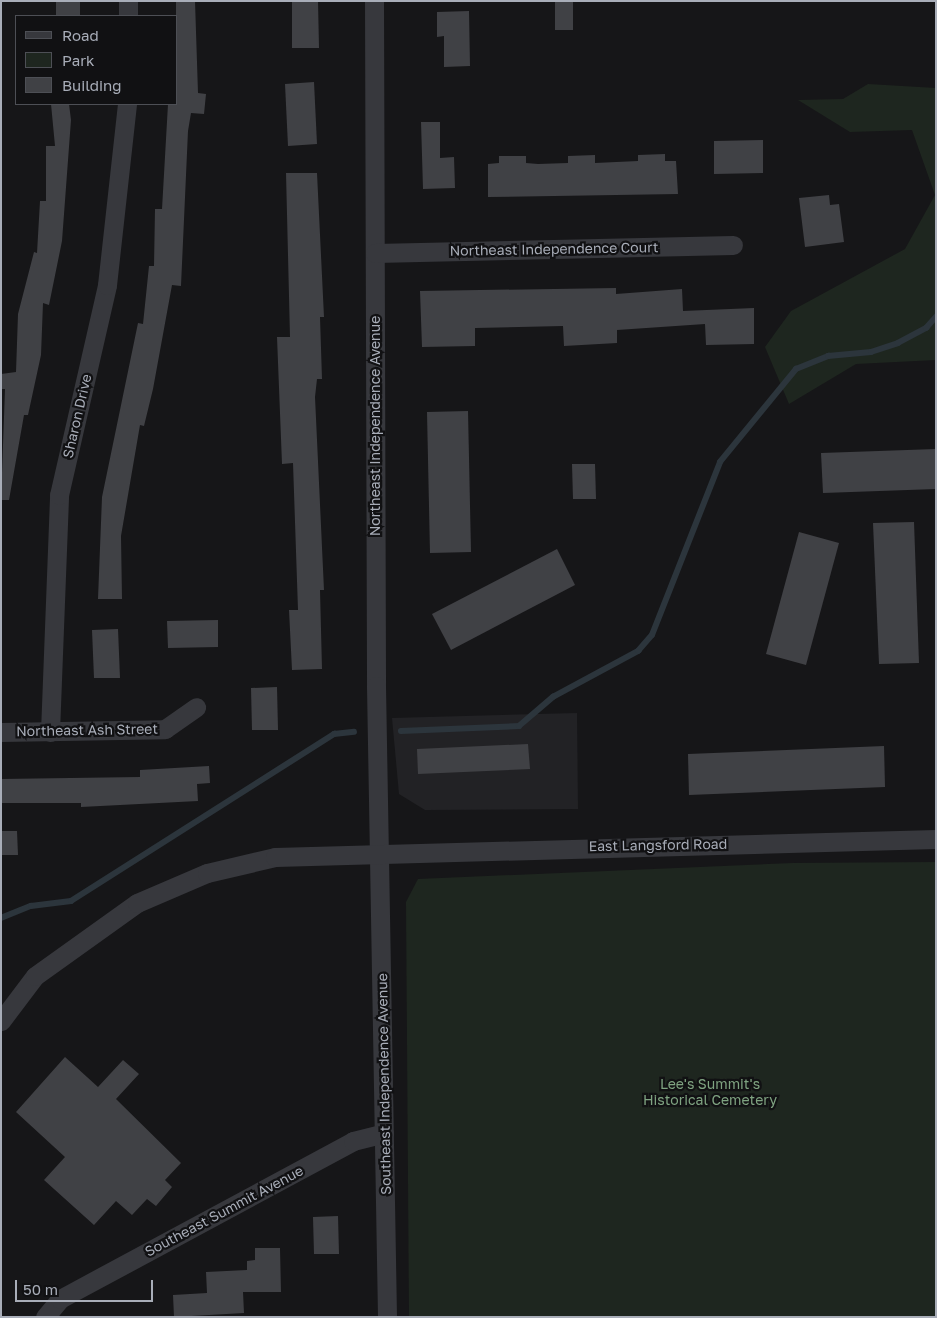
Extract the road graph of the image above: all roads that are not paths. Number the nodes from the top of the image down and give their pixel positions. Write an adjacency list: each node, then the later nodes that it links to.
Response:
1 (128, 1): 3 (street)
2 (374, 1): 6 (street, Northeast Independence Avenue)
3 (128, 15)
4 (127, 105): 9 (street, Sharon Drive)
5 (733, 245): 6 (street, Northeast Independence Court)
6 (375, 254): 11 (street, Northeast Independence Avenue)
7 (196, 707): 9 (street, Northeast Ash Street)
8 (1, 732): 9 (street, Northeast Ash Street)
9 (50, 732)
10 (936, 839): 11 (street, East Langsford Road)
11 (380, 851): 12 (street, East Langsford Road); 13 (street, Southeast Independence Avenue)
12 (1, 1021)
13 (384, 1133): 14 (street, Southeast Summit Avenue); 15 (street, Southeast Independence Avenue)
14 (45, 1317)
15 (387, 1317)

